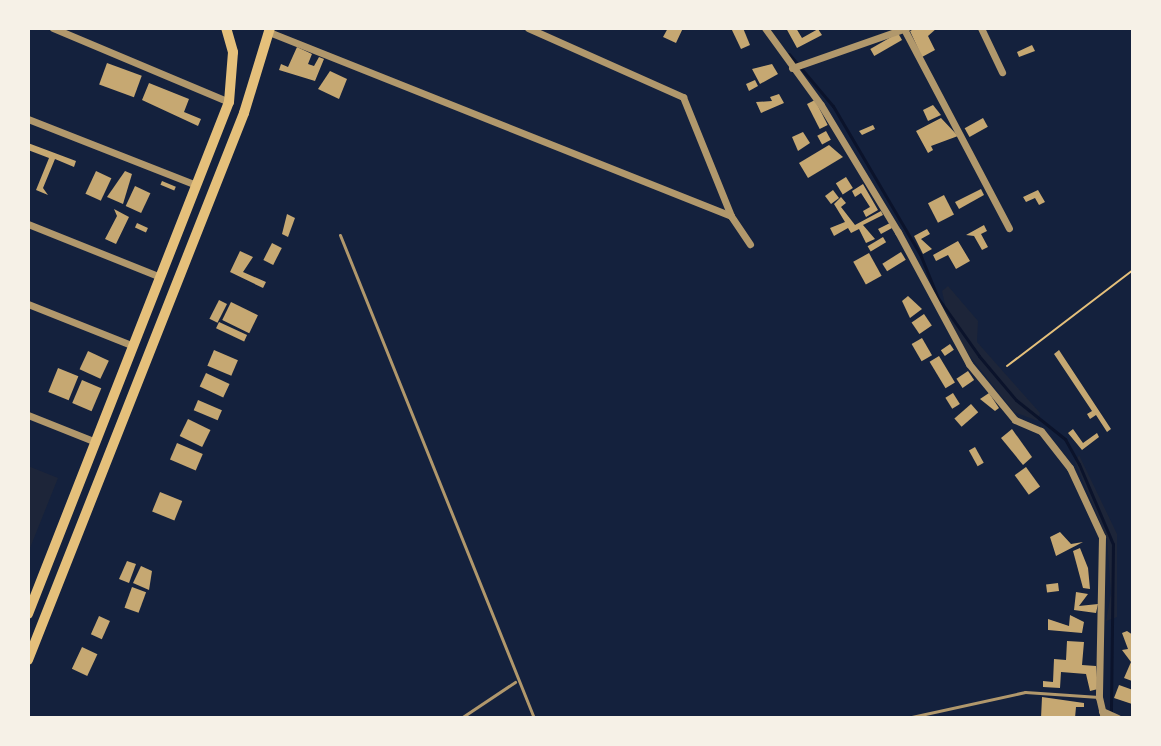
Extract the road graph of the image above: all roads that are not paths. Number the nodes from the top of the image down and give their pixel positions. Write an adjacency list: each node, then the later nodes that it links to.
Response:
1 (53, 28): 10 (street)
2 (226, 28): 10 (main road)
3 (528, 28): 13 (street)
4 (765, 28): 8 (street)
5 (905, 28): 8 (street); 15 (street)
6 (981, 28): 9 (street)
7 (270, 30): 13 (street); 24 (main road)
8 (792, 68): 26 (street)
9 (1002, 72)
10 (229, 102): 12 (main road)
11 (28, 119): 12 (street)
12 (196, 185): 18 (main road)
13 (731, 216): 17 (street)
14 (28, 224): 18 (street)
15 (1009, 228)
16 (340, 235): 25 (lane)
17 (750, 244)
18 (158, 276): 20 (main road)
19 (28, 304): 20 (street)
20 (131, 345): 22 (main road)
21 (28, 415): 22 (street)
22 (96, 442): 23 (main road)
23 (28, 614)
24 (28, 660)
25 (515, 682): 28 (lane); 29 (lane)
26 (1099, 697): 27 (street); 30 (lane)
27 (1103, 715): 31 (street)
28 (461, 718)
29 (534, 718)
30 (907, 718)
31 (1118, 718)

